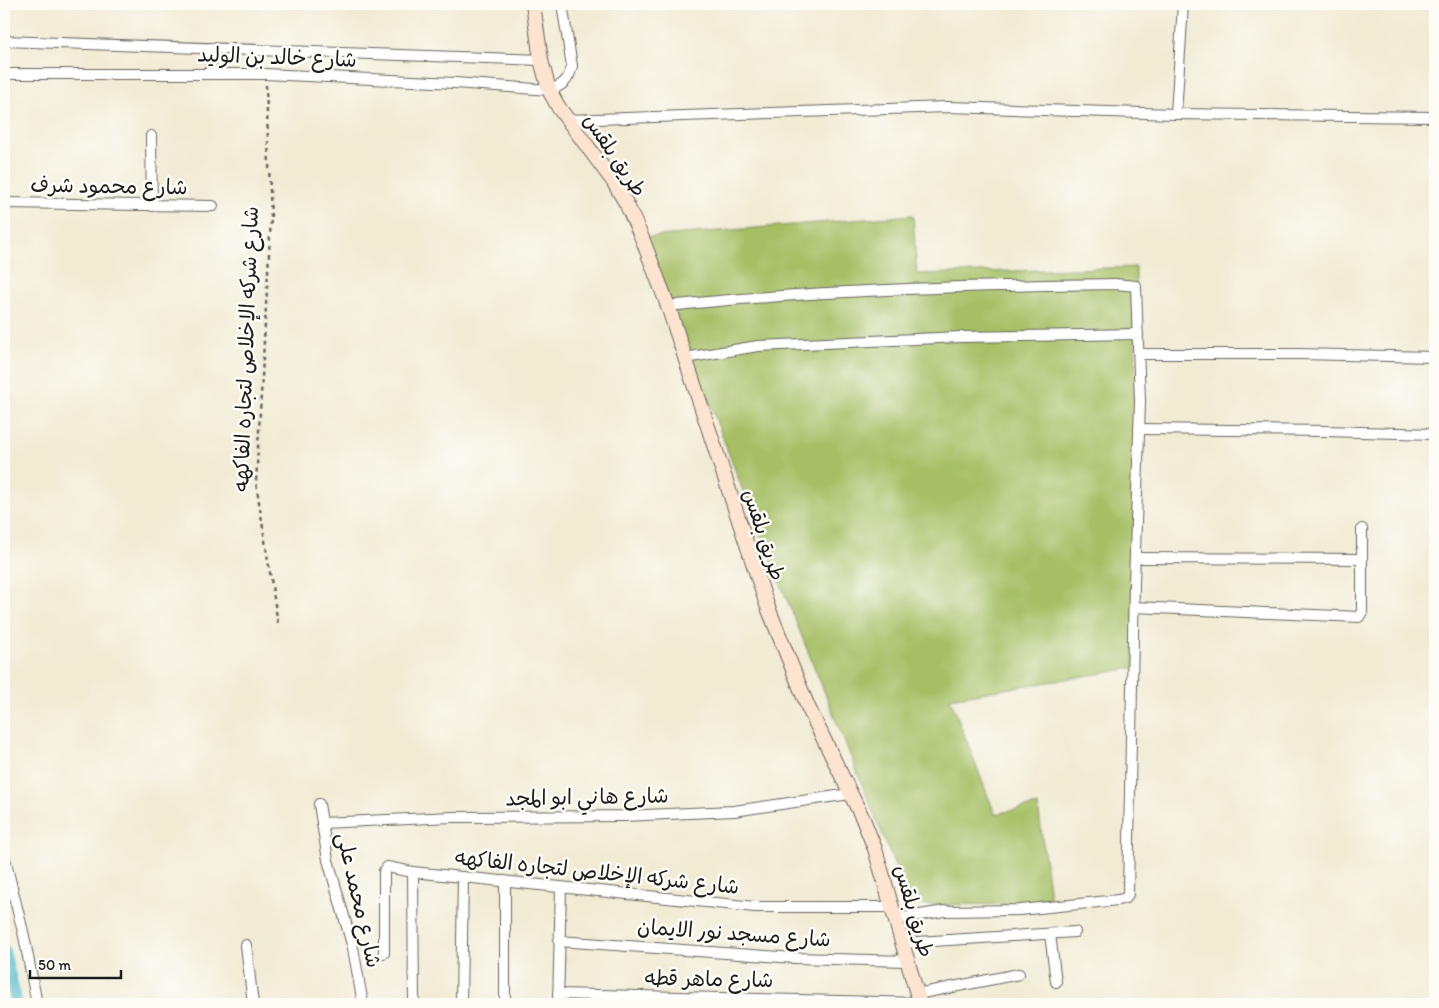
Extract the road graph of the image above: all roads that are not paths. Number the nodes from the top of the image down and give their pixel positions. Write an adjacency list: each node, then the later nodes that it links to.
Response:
1 (533, 4): 6 (main road, طريق بلقس)
2 (562, 4): 9 (street)
3 (1183, 4): 10 (street)
4 (4, 41): 5 (street)
5 (211, 48): 6 (street); 7 (street)
6 (541, 60): 9 (main road, طريق بلقس)
7 (211, 73): 8 (street, شارع خالد بن الوليد); 9 (street, شارع خالد بن الوليد)
8 (4, 74)
9 (549, 90): 12 (main road, طريق بلقس)
10 (1176, 114): 11 (street); 12 (street)
11 (1435, 117)
12 (568, 120): 17 (main road, طريق بلقس)
13 (151, 136): 15 (street)
14 (4, 204): 15 (street, شارع محمود شرف)
15 (152, 206): 16 (street, شارع محمود شرف)
16 (213, 206)
17 (668, 306): 18 (street); 21 (main road, طريق بلقس)
18 (1138, 334): 19 (street); 21 (street)
19 (1139, 354): 20 (street); 22 (street)
20 (1435, 357)
21 (685, 358): 28 (main road, طريق بلقس)
22 (1139, 429): 23 (street); 25 (street)
23 (1435, 434)
24 (1362, 529): 26 (street)
25 (1135, 558): 26 (street); 27 (street)
26 (1362, 559): 27 (street)
27 (1134, 607): 36 (street, شارع شركه الإخلاص لتجاره الفاكهه)
28 (850, 794): 30 (street, شارع هاني ابو المجد); 36 (main road, طريق بلقس)
29 (319, 804): 30 (street, شارع محمد على)
30 (322, 824): 50 (street, شارع محمد على)
31 (4, 855): 48 (street)
32 (413, 872): 33 (street, شارع شركه الإخلاص لتجاره الفاكهه); 42 (street, شارع شركه الإخلاص لتجاره الفاكهه); 51 (street)
33 (463, 876): 34 (street, شارع شركه الإخلاص لتجاره الفاكهه); 52 (street)
34 (505, 881): 35 (street, شارع شركه الإخلاص لتجاره الفاكهه); 53 (street)
35 (561, 887): 36 (street, شارع شركه الإخلاص لتجاره الفاكهه); 39 (street)
36 (894, 913): 40 (main road, طريق بلقس)
37 (1076, 932): 38 (street)
38 (1050, 934): 40 (street); 45 (street)
39 (559, 940): 43 (street, شارع مسجد نور الايمان); 46 (street)
40 (902, 943): 43 (main road, طريق بلقس)
41 (246, 945): 49 (street)
42 (384, 953)
43 (907, 961): 47 (main road, طريق بلقس)
44 (1019, 974): 47 (street, شارع ماهر قطه)
45 (1056, 982)
46 (558, 999): 47 (street, شارع ماهر قطه)
47 (919, 1000)
48 (37, 1004)
49 (254, 1004)
50 (362, 1004)
51 (414, 1004)
52 (460, 1004)
53 (505, 1004)

